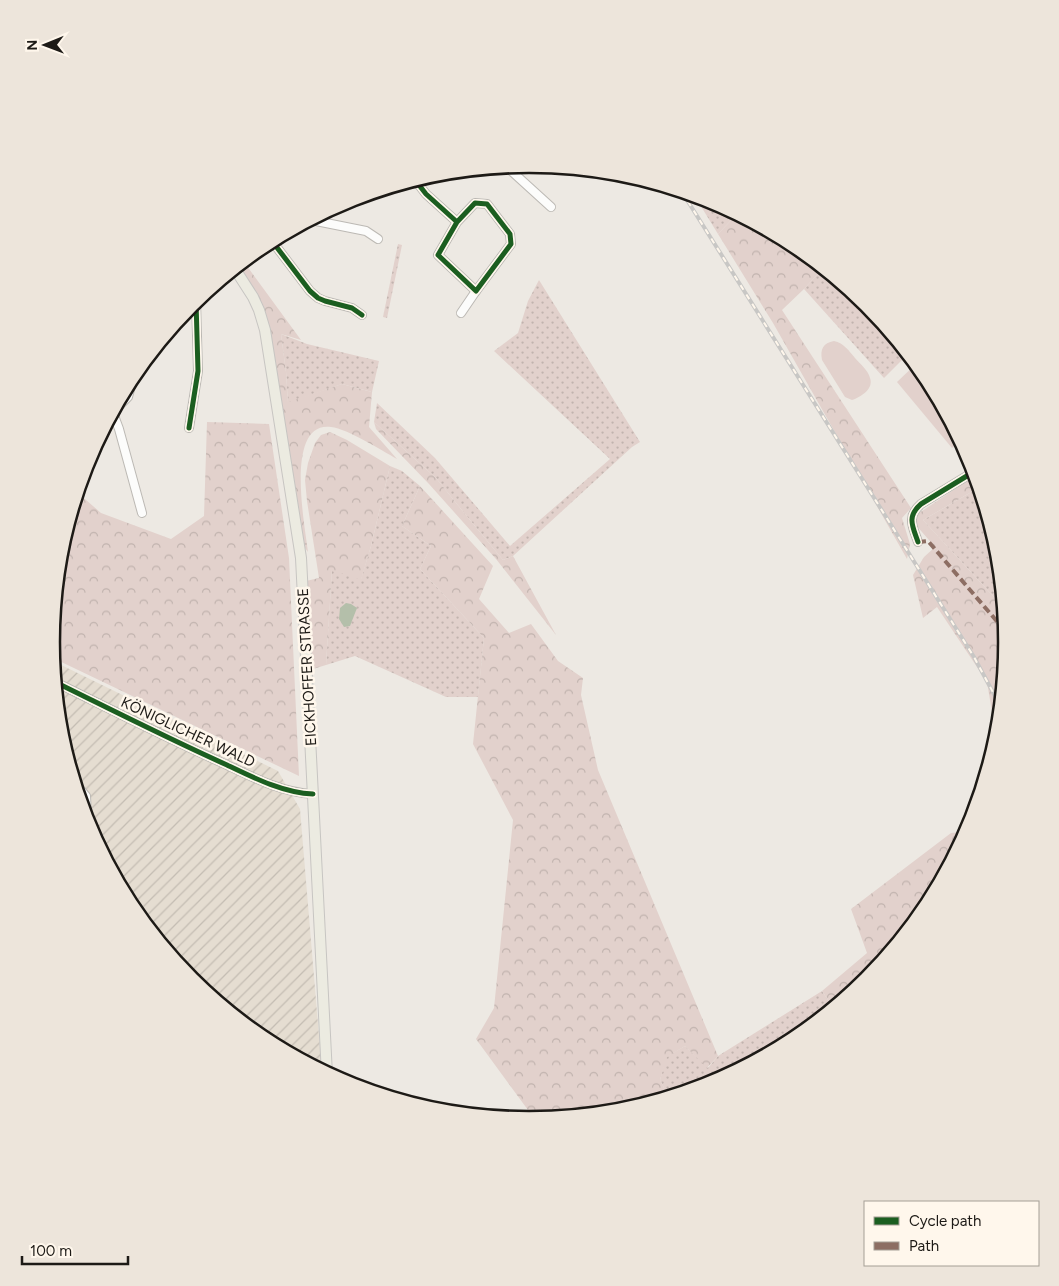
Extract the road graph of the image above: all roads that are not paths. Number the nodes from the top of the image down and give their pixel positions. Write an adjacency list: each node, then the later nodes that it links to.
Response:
1 (515, 174): 3 (street)
2 (422, 186): 5 (street)
3 (551, 207)
4 (322, 222): 6 (street)
5 (457, 222): 9 (street); 9 (street)
6 (378, 238)
7 (277, 248): 12 (street)
8 (239, 275): 19 (main road, EICKHOFFER STRASSE)
9 (476, 290): 11 (street)
10 (196, 313): 14 (street)
11 (461, 313)
12 (362, 315)
13 (116, 420): 16 (street)
14 (190, 428)
15 (968, 475): 17 (street)
16 (142, 513)
17 (918, 542)
18 (62, 686): 19 (street, KÖNIGLICHER WALD)
19 (313, 794): 20 (main road, EICKHOFFER STRASSE)
20 (327, 1066)

